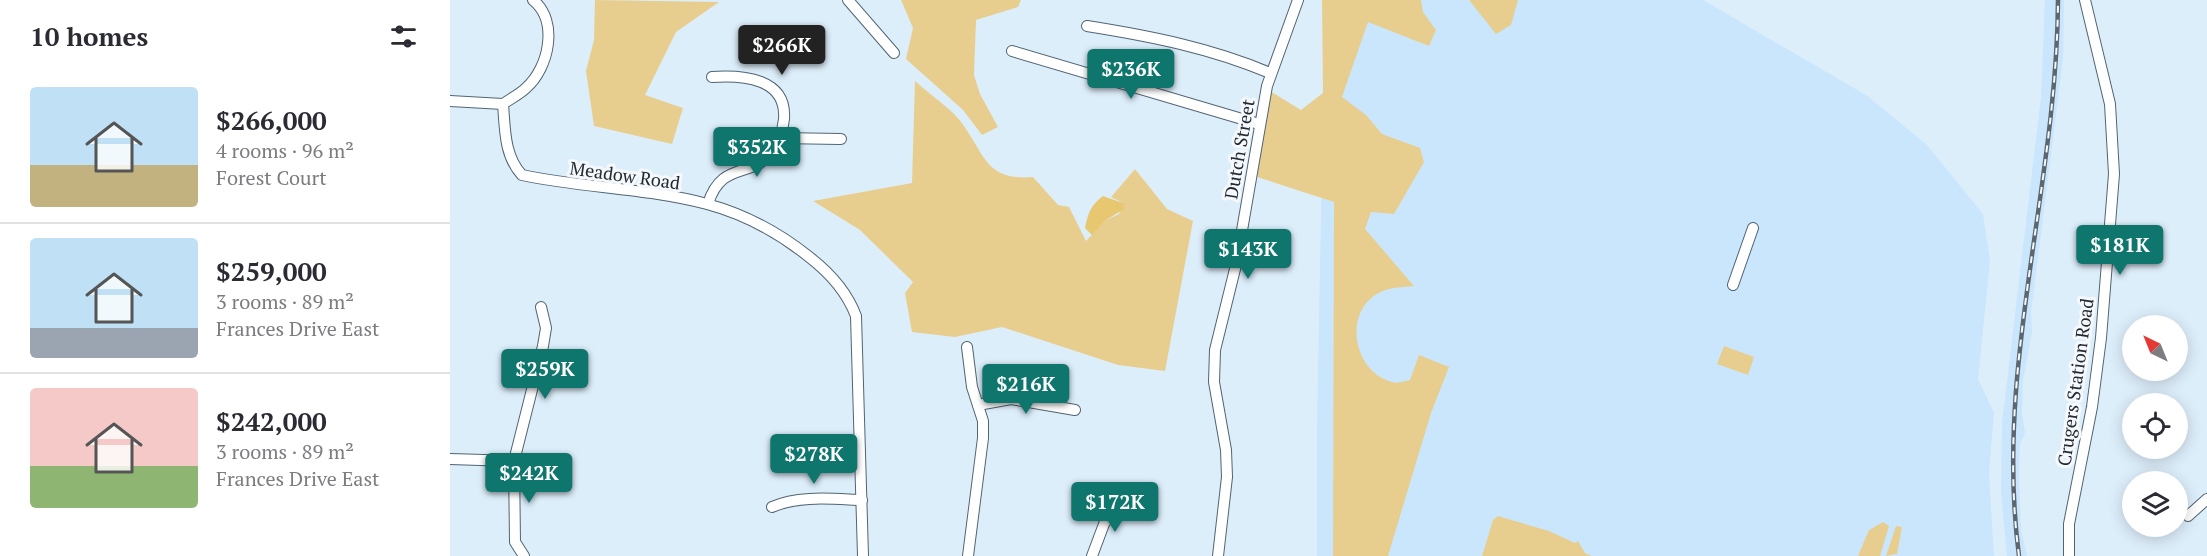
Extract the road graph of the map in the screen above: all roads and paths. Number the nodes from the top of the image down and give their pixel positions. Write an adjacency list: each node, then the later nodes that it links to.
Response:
1 (533, 0): 11 (street)
2 (848, 0): 7 (street)
3 (1298, 0): 8 (street, Dutch Street)
4 (2085, 0): 34 (street, Crugers Station Road)
5 (1087, 26): 8 (street)
6 (1012, 51): 12 (street)
7 (894, 53)
8 (1270, 74): 12 (street, Dutch Street)
9 (712, 77): 13 (street)
10 (450, 101): 11 (street)
11 (503, 104): 15 (street, Meadow Road)
12 (1259, 124): 33 (street, Dutch Street)
13 (779, 138): 14 (street); 15 (street)
14 (840, 139)
15 (708, 204): 25 (street, Meadow Road)
16 (1753, 228): 17 (street)
17 (1733, 285)
18 (542, 307): 23 (street)
19 (967, 347): 20 (street)
20 (978, 405): 21 (street); 31 (street)
21 (1075, 410)
22 (450, 459): 23 (street)
23 (514, 461): 29 (street)
24 (2207, 499): 28 (street)
25 (862, 500): 27 (street); 30 (street, Meadow Road)
26 (1119, 501): 32 (street)
27 (772, 507)
28 (2188, 516)
29 (524, 556)
30 (863, 556)
31 (968, 556)
32 (1092, 556)
33 (1218, 556)
34 (2069, 556)

